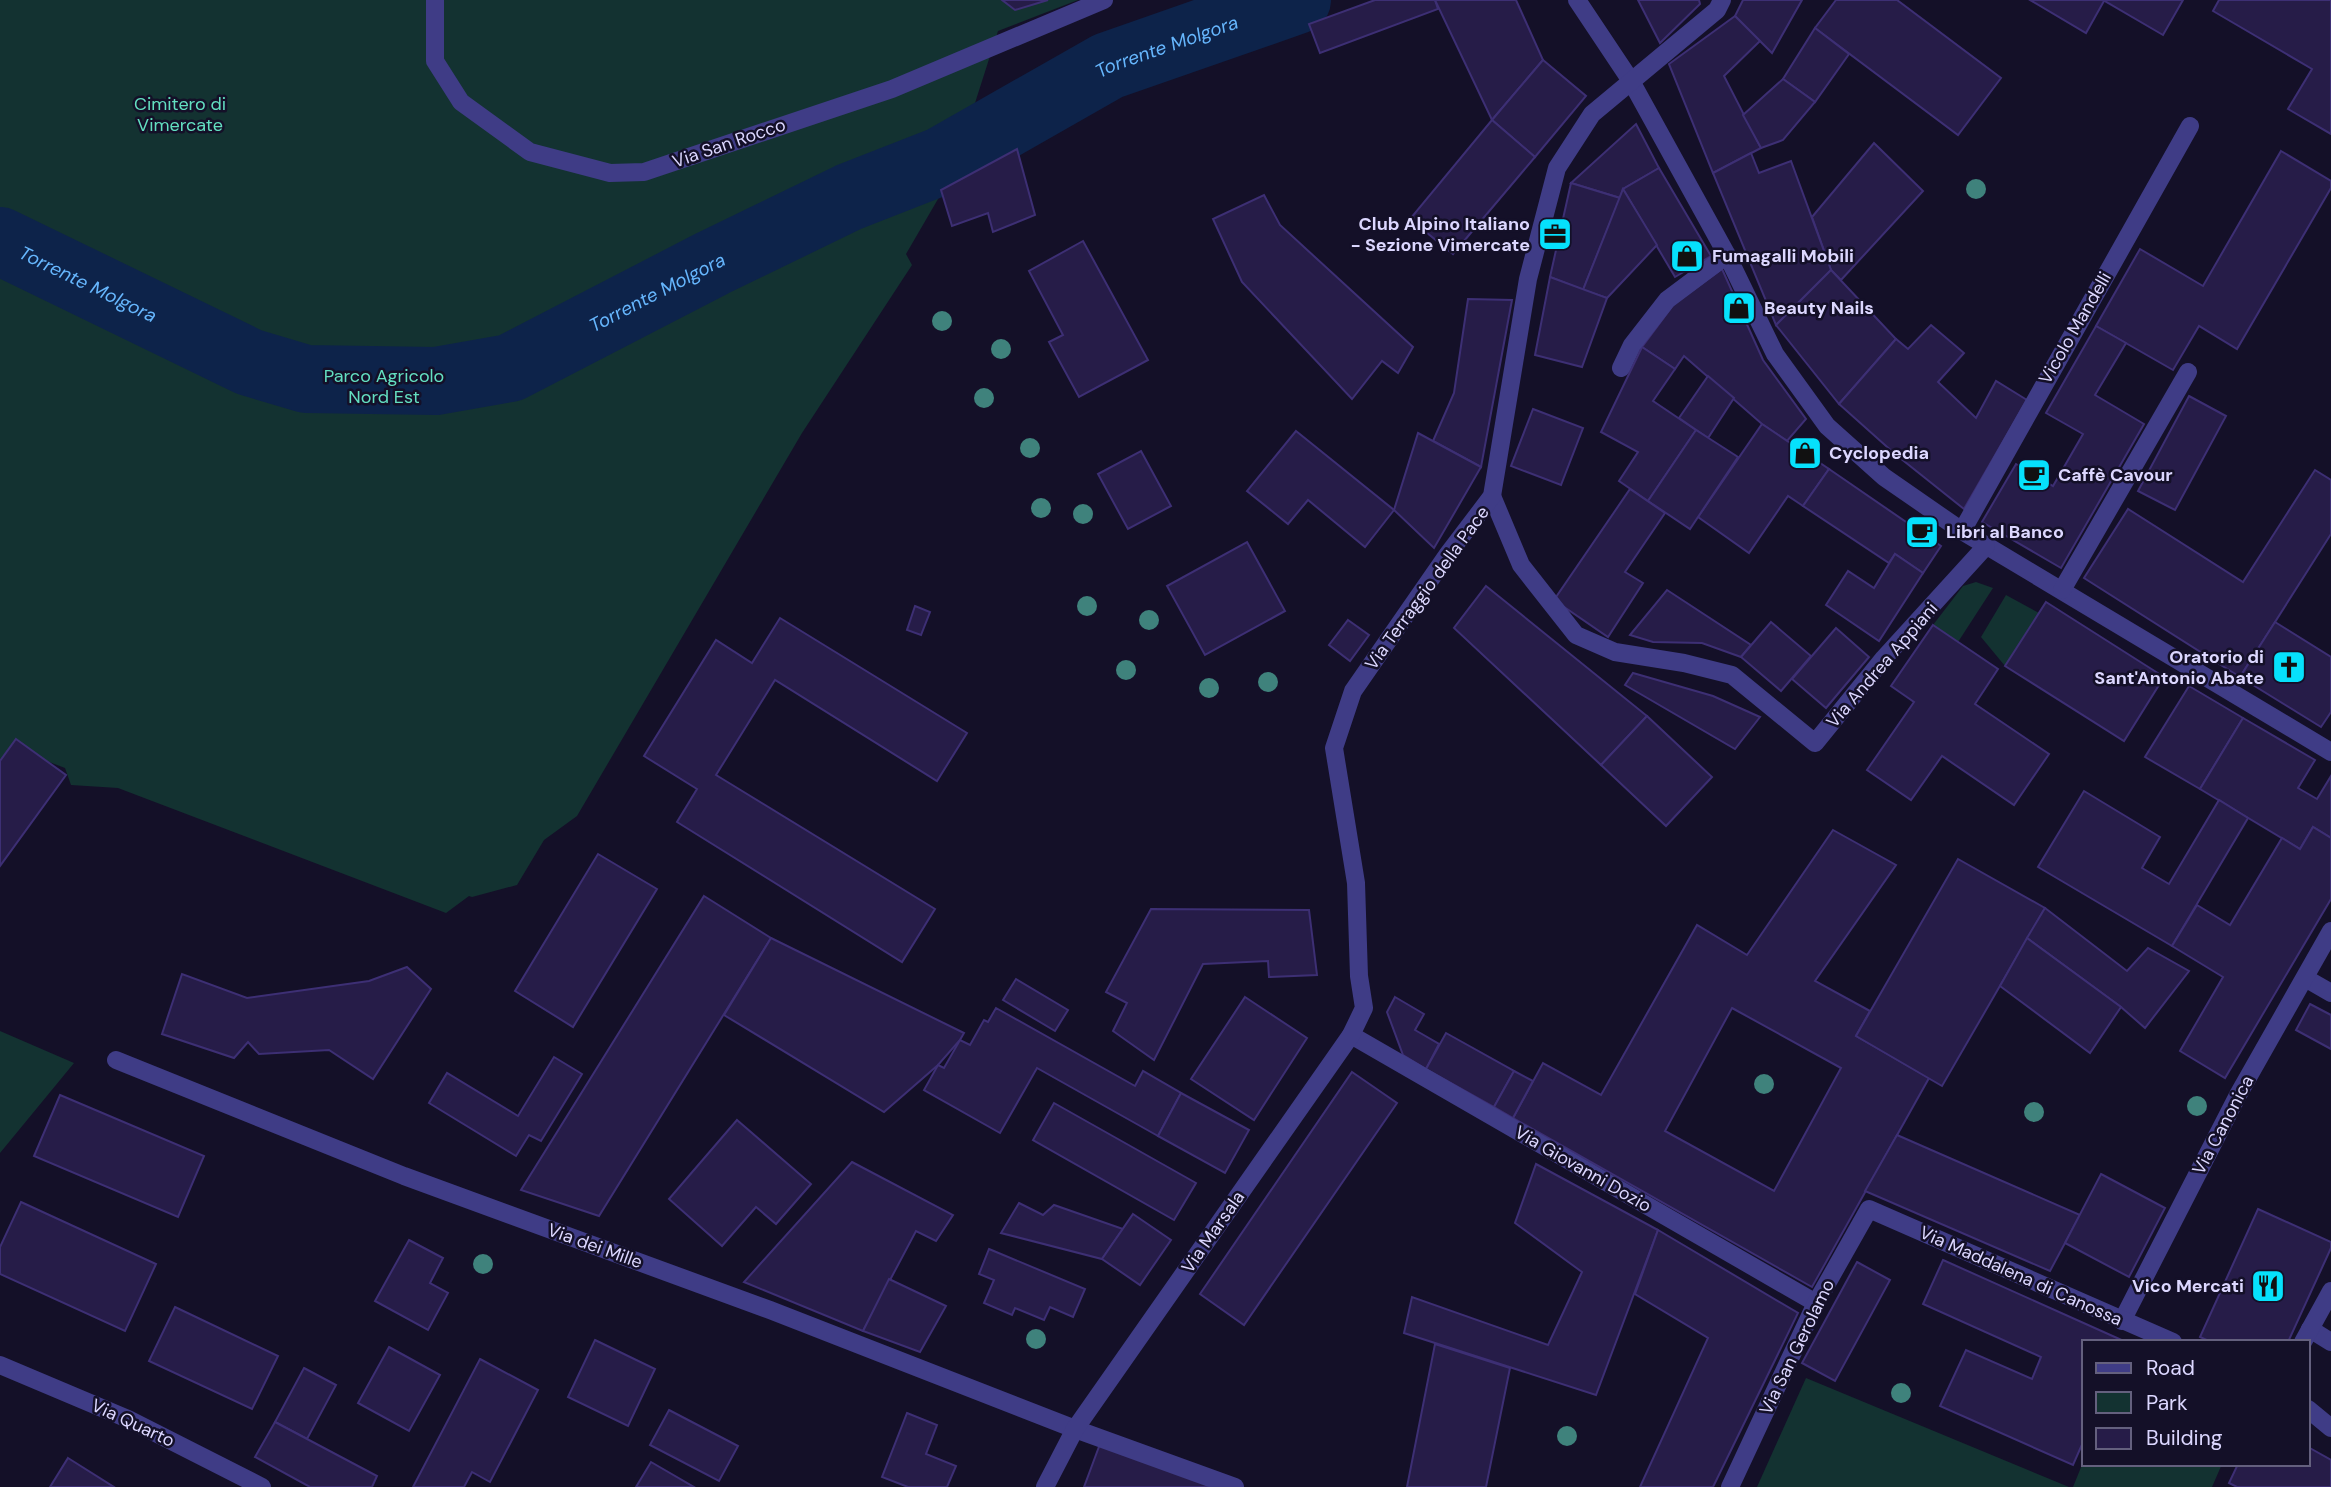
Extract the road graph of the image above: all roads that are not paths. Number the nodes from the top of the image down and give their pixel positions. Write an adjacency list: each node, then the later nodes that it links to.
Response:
1 (435, 0): 2 (street, Via San Rocco)
2 (1104, 0)
3 (1723, 0): 5 (street, Via Terraggio della Pace)
4 (1581, 5): 5 (street)
5 (1631, 81): 7 (street); 10 (street, Via Terraggio della Pace)
6 (2190, 126): 11 (street, Vicolo Mandelli)
7 (1727, 255): 8 (street); 11 (street)
8 (1621, 368)
9 (2188, 372): 13 (street)
10 (1492, 496): 12 (street, Via Andrea Appiani); 18 (street, Via Terraggio della Pace)
11 (1962, 531): 12 (street)
12 (1986, 546): 13 (street)
13 (2062, 590): 14 (street)
14 (2330, 749)
15 (2331, 931): 16 (street, Via Canonica)
16 (2305, 978): 17 (street); 23 (street, Via Canonica)
17 (2331, 993)
18 (1351, 1035): 22 (street, Via Giovanni Dozio); 30 (street, Via Marsala)
19 (116, 1060): 30 (street, Via dei Mille)
20 (1869, 1209): 22 (street, Via San Gerolamo); 23 (street, Via Maddalena di Canossa)
21 (2331, 1291): 24 (street)
22 (1816, 1303): 34 (street, Via San Gerolamo)
23 (2122, 1321): 25 (street, Via Maddalena di Canossa)
24 (2307, 1335): 26 (street)
25 (2168, 1340)
26 (2331, 1342)
27 (0, 1365): 31 (street, Via Quarto)
28 (2310, 1411): 29 (street)
29 (2331, 1428)
30 (1074, 1429): 32 (street, Via Marsala); 33 (street)
31 (262, 1487)
32 (1045, 1487)
33 (1235, 1487)
34 (1730, 1487)

